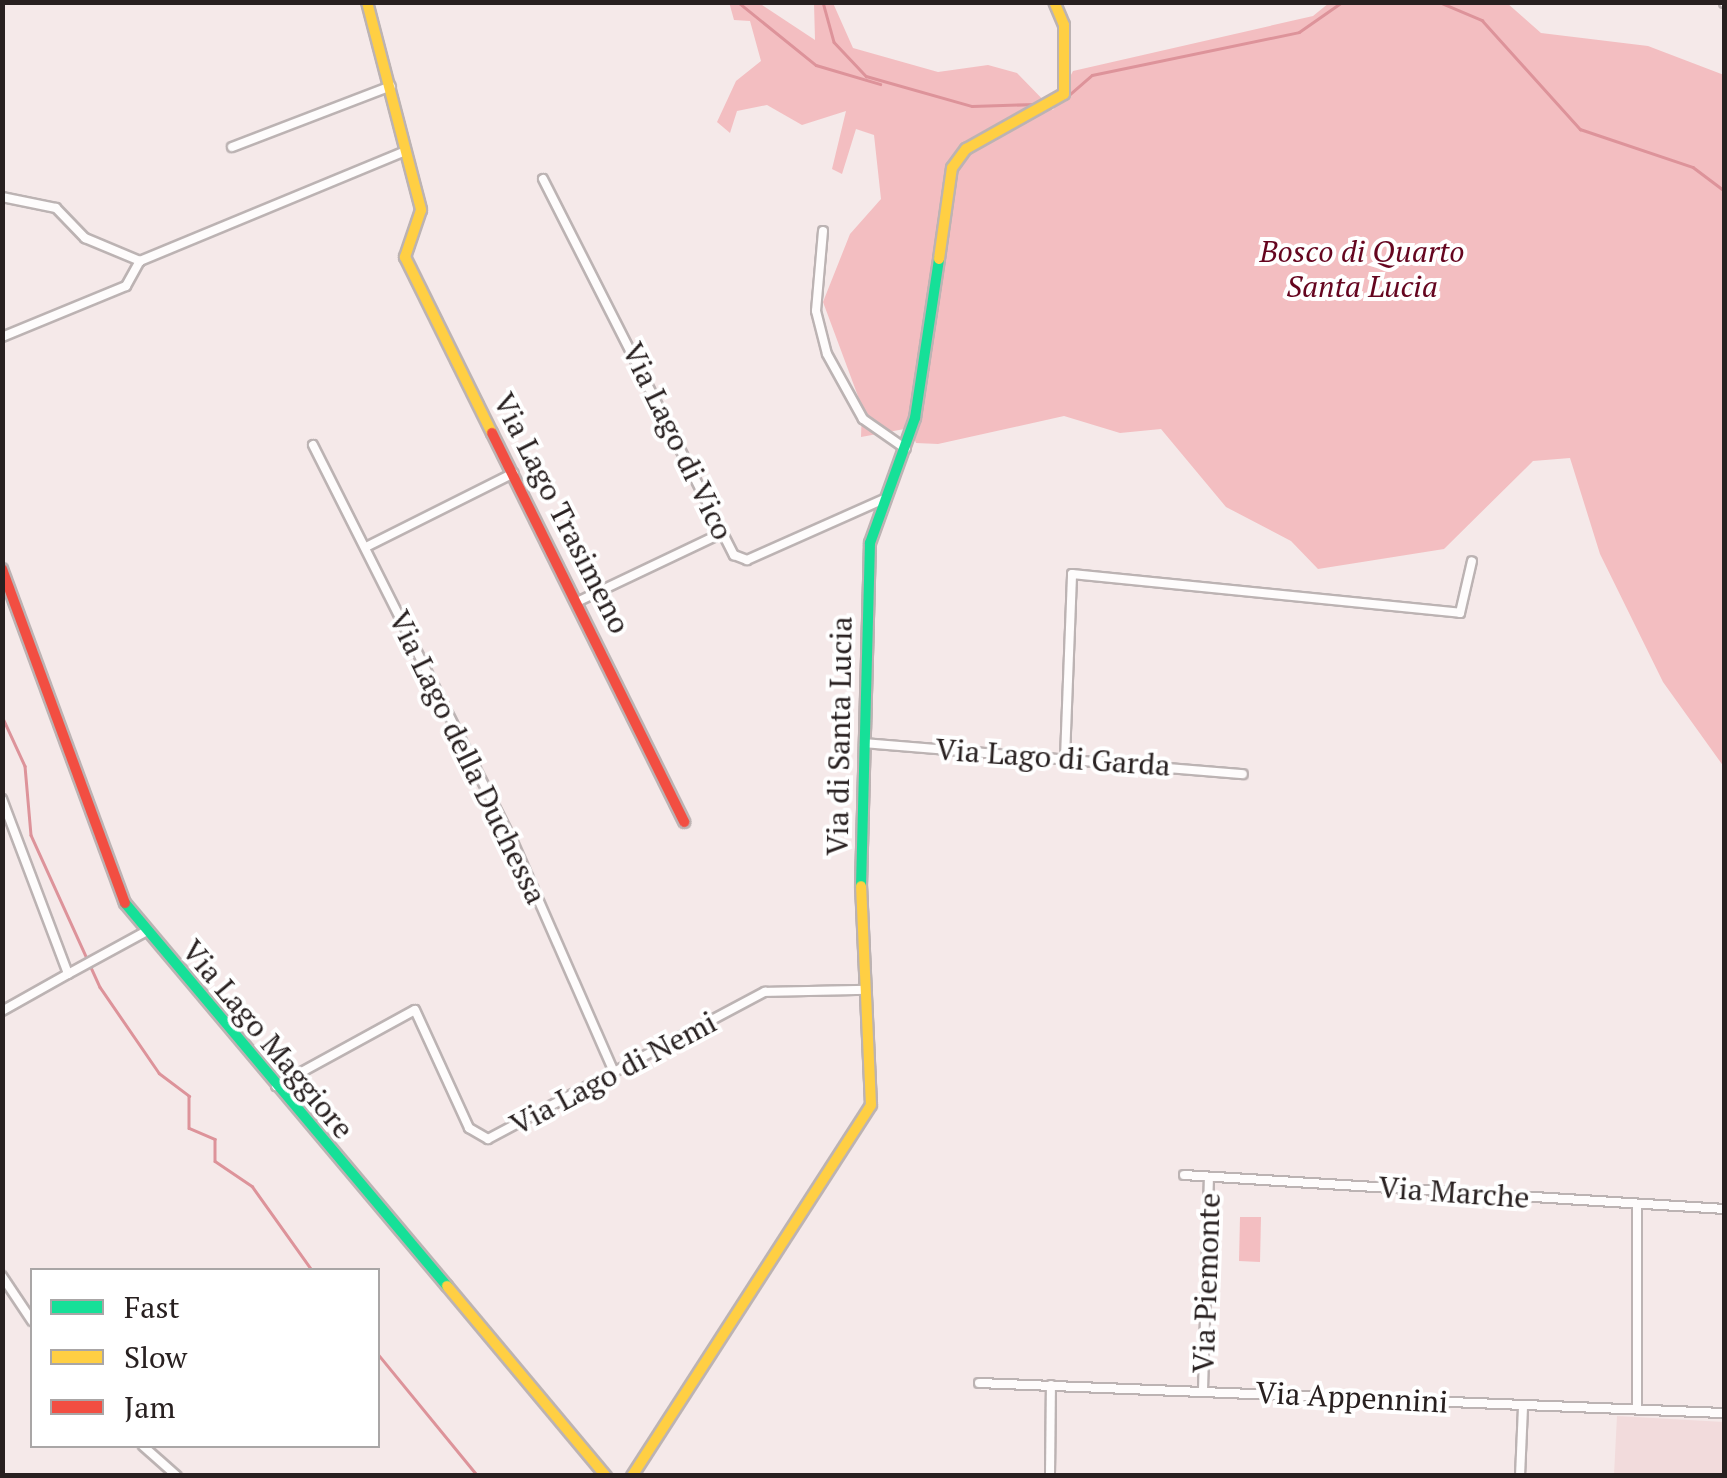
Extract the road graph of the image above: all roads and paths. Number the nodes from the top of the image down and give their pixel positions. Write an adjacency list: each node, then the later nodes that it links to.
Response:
1 (367, 2): 3 (street, Via Lago Trasimeno)
2 (1054, 2): 12 (street, Via di Santa Lucia)
3 (391, 86): 4 (street); 5 (street, Via Lago Trasimeno)
4 (232, 147)
5 (406, 151): 9 (street); 13 (street, Via Lago Trasimeno)
6 (543, 179): 15 (street, Via Lago di Vico)
7 (2, 198): 9 (street)
8 (823, 231): 12 (street)
9 (140, 261): 10 (street)
10 (2, 337)
11 (312, 445): 16 (street, Via Lago della Duchessa)
12 (906, 449): 14 (street, Via di Santa Lucia)
13 (514, 473): 16 (street); 19 (street, Via Lago Trasimeno)
14 (886, 498): 15 (street, Via Lago di Vico); 20 (street, Via di Santa Lucia)
15 (722, 533): 19 (street)
16 (366, 547): 29 (street, Via Lago della Duchessa)
17 (1472, 560): 21 (street)
18 (2, 569): 25 (street, Via Lago Maggiore)
19 (580, 601): 24 (street, Via Lago Trasimeno)
20 (864, 743): 21 (street, Via Lago di Garda); 27 (street, Via di Santa Lucia)
21 (1065, 758): 22 (street, Via Lago di Garda)
22 (1243, 774)
23 (2, 800): 26 (street)
24 (684, 822)
25 (146, 932): 26 (street); 30 (street, Via Lago Maggiore)
26 (68, 974): 28 (street)
27 (864, 990): 29 (street, Via Lago di Nemi); 46 (street, Via di Santa Lucia)
28 (2, 1011)
29 (614, 1072): 30 (street, Via Lago di Nemi)
30 (276, 1086): 45 (street, Via Lago Maggiore)
31 (1184, 1175): 32 (street, Via Marche)
32 (1209, 1177): 33 (street, Via Marche); 39 (street, Via Piemonte)
33 (1637, 1204): 34 (street, Via Marche); 41 (street)
34 (1724, 1210)
35 (2, 1276): 36 (street)
36 (30, 1318)
37 (979, 1383): 38 (street, Via Appennini)
38 (1051, 1385): 39 (street, Via Appennini); 47 (street)
39 (1203, 1390): 40 (street, Via Appennini)
40 (1524, 1406): 41 (street, Via Appennini); 48 (street)
41 (1637, 1408): 42 (street, Via Appennini)
42 (1724, 1413)
43 (146, 1448): 44 (street)
44 (177, 1476)
45 (606, 1476)
46 (632, 1476)
47 (1050, 1476)
48 (1520, 1476)

